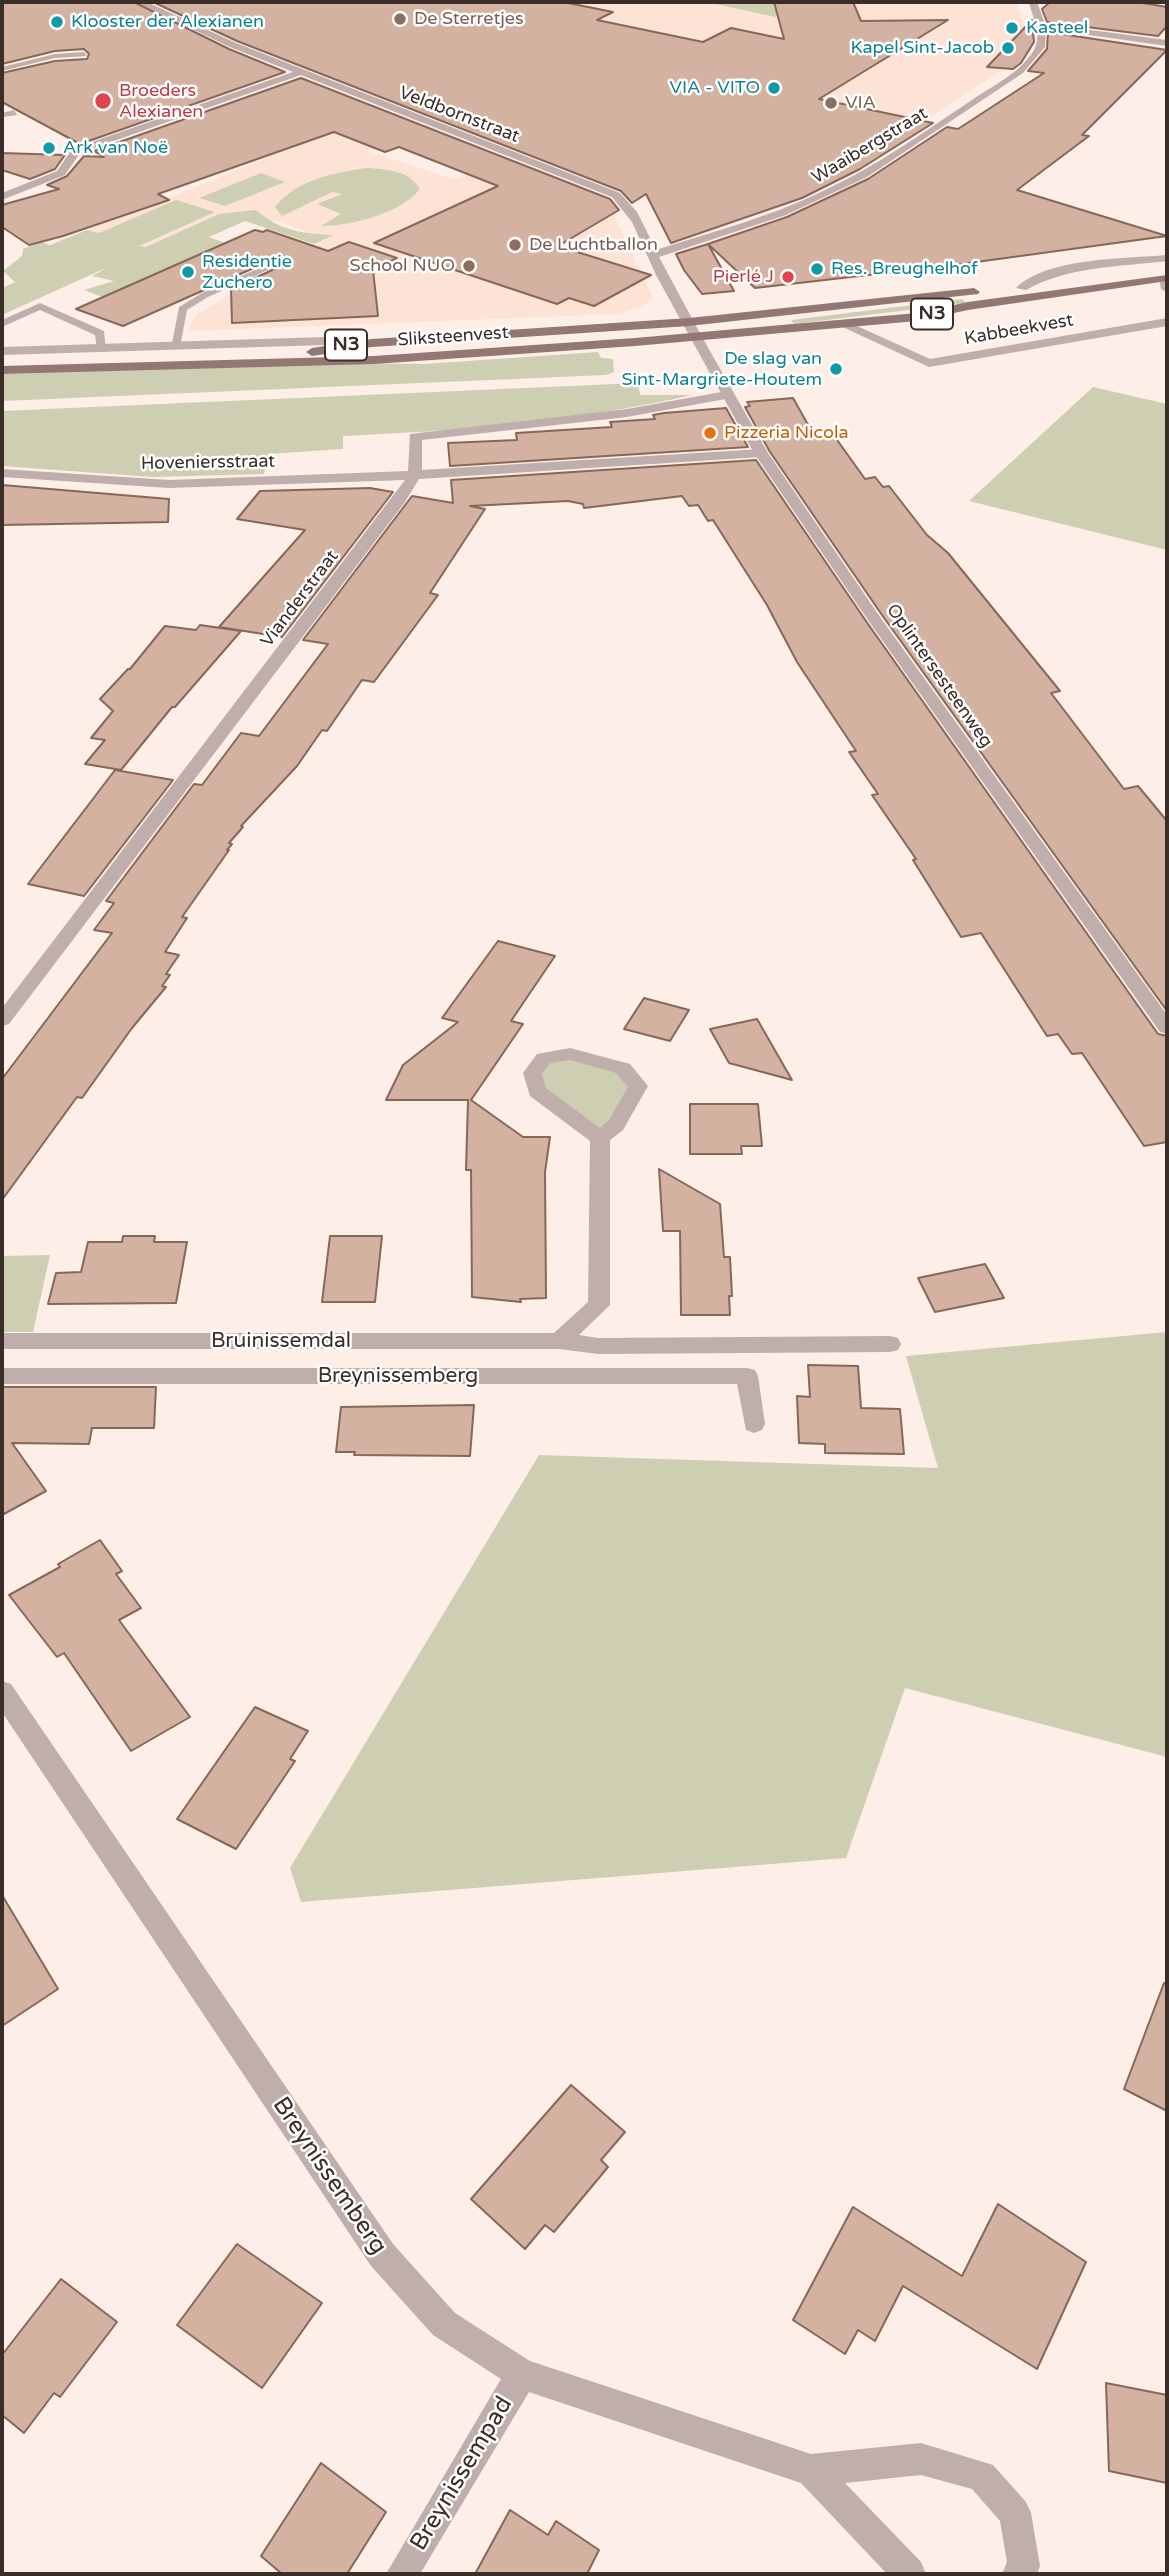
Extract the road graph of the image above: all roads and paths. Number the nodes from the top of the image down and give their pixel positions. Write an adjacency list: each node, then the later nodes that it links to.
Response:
1 (139, 2): 7 (street, Veldbornstraat)
2 (1033, 2): 3 (street)
3 (1042, 26): 4 (street); 11 (street, Waaibergstraat)
4 (1167, 43)
5 (84, 54): 6 (lane)
6 (2, 69)
7 (301, 72): 10 (street); 11 (street, Veldbornstraat)
8 (14, 113): 9 (lane)
9 (2, 115)
10 (2, 197)
11 (653, 256): 16 (street, Veldbornstraat)
12 (1167, 258): 15 (street, Kabbeekvest)
13 (276, 264): 22 (lane)
14 (1167, 280): 15 (main road, Kabbeekvest / N3); 19 (main road, Kabbeekvest / N3)
15 (1022, 288): 16 (main road, Kabbeekvest / N3)
16 (689, 322): 20 (street, Veldbornstraat); 21 (main road, Sliksteenvest / N3)
17 (1167, 322): 19 (street, Kabbeekvest)
18 (2, 324): 23 (lane)
19 (842, 324): 20 (main road, Kabbeekvest / N3)
20 (696, 337): 26 (main road, Sliksteenvest / N3); 27 (street, Oplintersesteenweg)
21 (356, 344): 22 (street, Sliksteenvest); 25 (main road, Sliksteenvest / N3)
22 (176, 347): 23 (street, Sliksteenvest)
23 (102, 350): 24 (street, Sliksteenvest)
24 (2, 351)
25 (2, 363)
26 (2, 370)
27 (727, 395): 28 (street, Oplintersesteenweg); 30 (street)
28 (761, 453): 30 (street); 32 (street, Oplintersesteenweg)
29 (2, 473): 30 (street, Hoveniersstraat)
30 (415, 475): 31 (street, Vianderstraat)
31 (2, 1020)
32 (1167, 1028)
33 (600, 1138): 33 (street); 35 (street)
34 (2, 1341): 35 (street, Bruinissemdal)
35 (559, 1341): 36 (street, Bruinissemdal)
36 (890, 1343)
37 (2, 1376): 38 (street, Breynissemberg)
38 (754, 1424)
39 (2, 1692): 40 (street, Breynissemberg)
40 (522, 2374): 41 (street, Breynissemberg); 42 (street, Breynissempad)
41 (811, 2470): 43 (street, Breynissemberg); 44 (street, Breynissemberg)
42 (402, 2574)
43 (909, 2574)
44 (1018, 2574)

